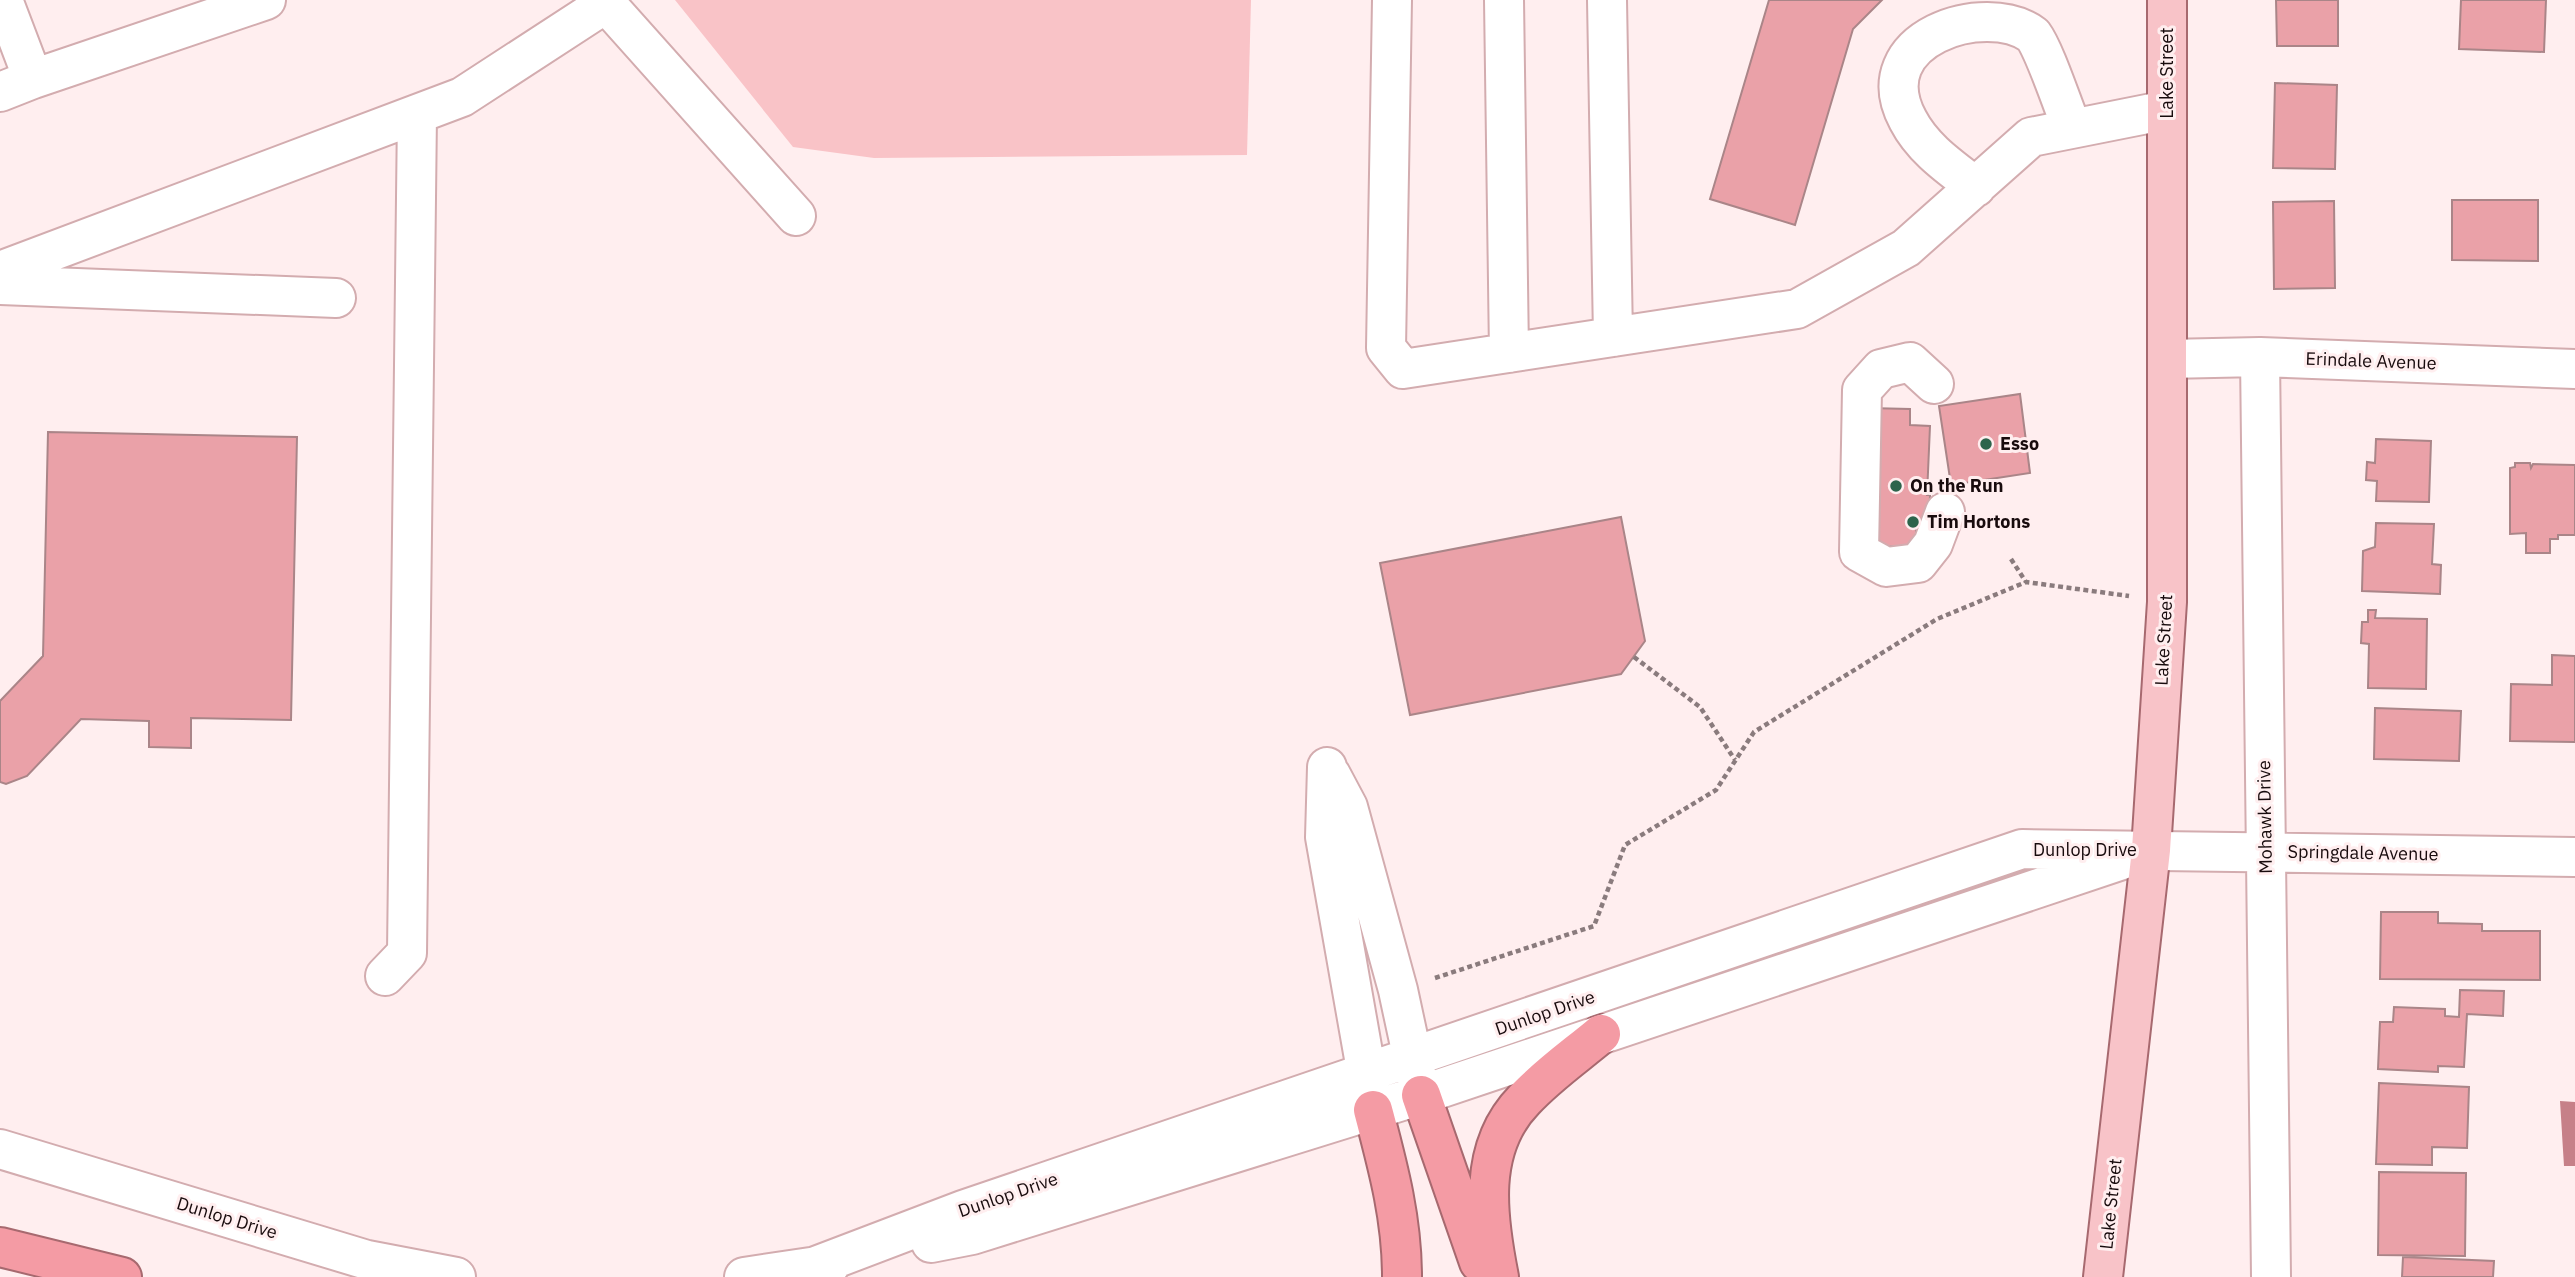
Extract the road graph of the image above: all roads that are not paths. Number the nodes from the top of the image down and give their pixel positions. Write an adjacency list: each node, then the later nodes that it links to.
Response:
1 (3, 0): 8 (street)
2 (266, 0): 8 (street)
3 (1392, 0): 18 (street)
4 (1504, 0): 18 (street)
5 (1607, 0): 17 (street)
6 (2167, 0): 9 (main road, Lake Street)
7 (604, 2): 10 (street); 13 (street)
8 (16, 86)
9 (2167, 110): 11 (street); 20 (main road, Lake Street)
10 (417, 114): 14 (street); 27 (street)
11 (2072, 128): 12 (street); 12 (street)
12 (1976, 187): 17 (street)
13 (796, 216)
14 (0, 271)
15 (0, 285): 16 (street)
16 (336, 298)
17 (1613, 337): 18 (street)
18 (1509, 353)
19 (2260, 357): 20 (street, Erindale Avenue); 21 (street, Erindale Avenue); 25 (street, Mohawk Drive)
20 (2167, 359): 24 (main road, Lake Street)
21 (2575, 369)
22 (1934, 384): 23 (street)
23 (1945, 512)
24 (2151, 850): 25 (street, Springdale Avenue); 28 (street, Dunlop Drive); 29 (street, Dunlop Drive); 41 (main road, Lake Street)
25 (2265, 852): 26 (street, Springdale Avenue); 42 (street, Mohawk Drive)
26 (2575, 857)
27 (385, 976)
28 (1601, 1034): 29 (street, Dunlop Drive); 40 (highway)
29 (1417, 1077): 30 (street, Dunlop Drive); 30 (street); 39 (highway)
30 (1370, 1093): 37 (street, Dunlop Drive); 38 (highway)
31 (0, 1149): 36 (street, Dunlop Drive)
32 (0, 1247): 35 (highway)
33 (0, 1261): 34 (highway)
34 (51, 1277)
35 (122, 1277)
36 (456, 1277)
37 (744, 1277)
38 (1402, 1277)
39 (1485, 1277)
40 (1499, 1277)
41 (2103, 1277)
42 (2271, 1277)

